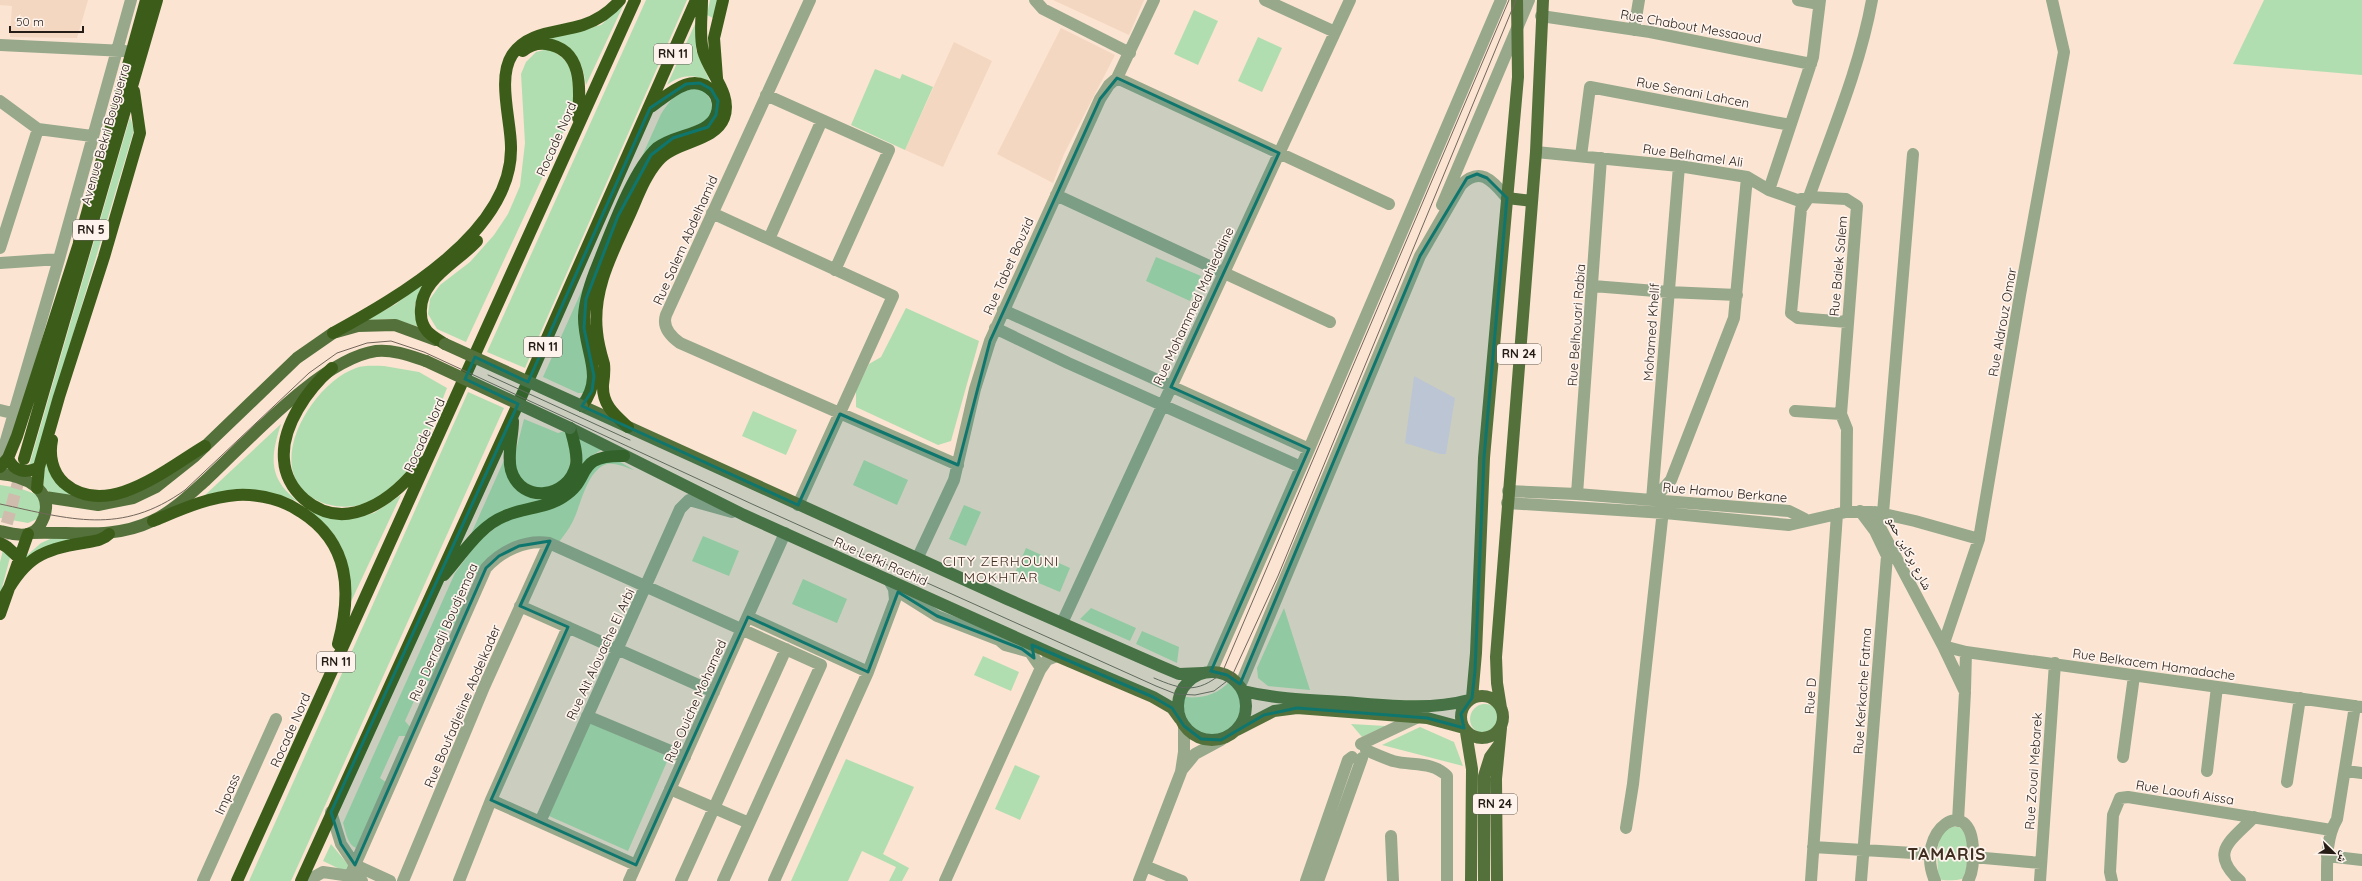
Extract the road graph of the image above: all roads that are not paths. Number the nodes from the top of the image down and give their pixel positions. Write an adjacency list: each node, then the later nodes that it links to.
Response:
1 (131, 0): 28 (street)
2 (146, 0): 29 (highway, Avenue Bekri Bouguerra / RN 5)
3 (157, 0): 34 (highway, Avenue Bekri Bouguerra / RN 5)
4 (620, 0): 71 (highway)
5 (635, 0): 39 (highway, Rocade Nord / RN 11)
6 (696, 0): 37 (highway, RN 11)
7 (702, 0): 33 (highway)
8 (723, 0): 33 (highway)
9 (810, 0): 35 (street, Rue Salem Abdelhamid)
10 (1035, 0): 30 (street)
11 (1154, 0): 30 (street, Rue Tabet Bouzid)
12 (1265, 0): 26 (street)
13 (1350, 0): 26 (street, Rue Mohammed Mahieddine)
14 (1501, 0): 88 (street)
15 (1517, 0): 24 (main road, RN 24)
16 (1529, 0): 24 (street)
17 (1543, 0): 23 (main road, RN 24)
18 (1639, 0): 25 (street)
19 (1798, 0): 22 (street)
20 (1872, 0): 52 (street)
21 (2052, 0): 110 (street, Rue Aldrouz Omar)
22 (1819, 2): 31 (street)
23 (1541, 16): 25 (street, Rue Chabout Messaoud); 43 (main road, RN 24)
24 (1516, 30): 53 (main road, RN 24); 59 (street)
25 (1634, 30): 31 (street, Rue Chabout Messaoud)
26 (1335, 32): 44 (street, Rue Mohammed Mahieddine)
27 (0, 45): 28 (street)
28 (117, 51): 29 (street); 42 (street)
29 (132, 52): 90 (highway, Avenue Bekri Bouguerra / RN 5)
30 (1130, 53): 32 (street, Rue Tabet Bouzid)
31 (1811, 64): 40 (street)
32 (1117, 78): 44 (street); 51 (street, Rue Tabet Bouzid)
33 (718, 81): 84 (highway)
34 (133, 86): 75 (highway); 90 (highway, Avenue Bekri Bouguerra / RN 5)
35 (766, 95): 38 (street); 56 (street, Rue Salem Abdelhamid)
36 (0, 101): 41 (street)
37 (650, 108): 76 (highway); 80 (highway, RN 11)
38 (822, 120): 57 (street); 62 (street)
39 (578, 125): 72 (highway); 86 (highway, Rocade Nord / RN 11)
40 (1790, 125): 46 (street, Rue Senani Lahcen); 50 (street)
41 (38, 129): 42 (street); 58 (street)
42 (92, 136): 60 (street)
43 (1536, 152): 46 (street, Rue Belhamel Ali); 54 (main road, RN 24)
44 (1279, 153): 55 (street); 63 (street, Rue Mohammed Mahieddine)
45 (1913, 154): 100 (street)
46 (1581, 156): 47 (street, Rue Belhamel Ali)
47 (1602, 158): 48 (street, Rue Belhamel Ali); 64 (street, Rue Belhouari Rabia)
48 (1679, 166): 49 (street, Rue Belhamel Ali); 65 (street, Mohamed Khelif)
49 (1747, 177): 50 (street, Rue Belhamel Ali); 66 (street)
50 (1769, 190): 52 (street, Rue Belhamel Ali)
51 (1056, 195): 63 (street); 67 (street, Rue Tabet Bouzid)
52 (1809, 197): 69 (street, Rue Baiek Salem); 69 (street)
53 (1507, 198): 54 (main road); 59 (street); 137 (main road, RN 24)
54 (1532, 201): 94 (main road, RN 24)
55 (1389, 204)
56 (712, 213): 57 (street); 82 (street, Rue Salem Abdelhamid)
57 (769, 239): 62 (street)
58 (0, 248)
59 (1420, 256): 143 (street)
60 (59, 260): 61 (street); 81 (street)
61 (0, 263)
62 (835, 270): 82 (street)
63 (1224, 274): 68 (street); 74 (street, Rue Mohammed Mahieddine)
64 (1593, 286): 65 (street); 96 (street, Rue Belhouari Rabia)
65 (1668, 292): 66 (street); 97 (street, Mohamed Khelif)
66 (1737, 295): 97 (street)
67 (1003, 310): 70 (street, Rue Tabet Bouzid); 74 (street)
68 (1330, 322)
69 (1847, 322): 83 (street, Rue Baiek Salem)
70 (996, 328): 77 (street); 91 (street, Rue Tabet Bouzid)
71 (332, 333): 72 (main road); 87 (main road)
72 (444, 344): 76 (main road, bridge)
73 (332, 368): 85 (main road, Rue Lefki Rachid, bridge); 86 (highway); 105 (main road, Rue Lefki Rachid)
74 (1171, 386): 77 (street, Rue Mohammed Mahieddine); 88 (street)
75 (59, 397): 87 (highway); 92 (highway)
76 (582, 406): 84 (main road)
77 (1162, 406): 93 (street); 124 (street, Rue Mohammed Mahieddine)
78 (1796, 411): 83 (street)
79 (1, 413): 81 (street)
80 (514, 413): 85 (highway); 117 (highway, RN 11)
81 (16, 414): 90 (street)
82 (840, 414): 91 (street, Rue Salem Abdelhamid); 99 (street)
83 (1841, 414): 102 (street, Rue Baiek Salem)
84 (628, 427): 99 (main road)
85 (570, 428): 89 (main road, Rue Lefki Rachid)
86 (436, 443): 140 (highway, Rocade Nord / RN 11)
87 (205, 446): 95 (main road)
88 (1309, 449): 93 (street)
89 (624, 456): 103 (main road, Rue Lefki Rachid); 117 (highway)
90 (9, 465): 92 (highway); 95 (main road)
91 (958, 465): 116 (street, Rue Tabet Bouzid)
92 (39, 467): 95 (highway)
93 (1301, 467): 139 (street)
94 (1508, 491): 96 (street, Rue Hamou Berkane); 98 (main road, RN 24)
95 (42, 493): 108 (main road)
96 (1577, 494): 97 (street, Rue Hamou Berkane)
97 (1657, 500): 101 (street, Mohamed Khelif); 104 (street, Rue Hamou Berkane)
98 (1507, 504): 101 (street, Rue Hamou Berkane); 136 (main road, RN 24)
99 (798, 505): 116 (main road)
100 (1872, 512): 102 (street); 110 (street); 111 (street, شارع بركاين حمو); 114 (street)
101 (1665, 513): 104 (street, Rue Hamou Berkane); 175 (street, Mohamed Khelif)
102 (1842, 513): 104 (street); 178 (street, Rue D)
103 (744, 515): 107 (main road, Rue Lefki Rachid); 119 (street, Rue Ait Alouache El Arbi)
104 (1805, 519)
105 (153, 521): 109 (main road, Rue Lefki Rachid); 140 (highway)
106 (0, 531): 108 (main road, Rue Lefki Rachid)
107 (785, 533): 118 (main road, Rue Lefki Rachid); 123 (street, Rue Ouiche Mohamed)
108 (29, 534): 109 (main road, Rue Lefki Rachid); 115 (highway)
109 (109, 534): 120 (highway)
110 (1980, 539): 128 (street, Rue Aldrouz Omar)
111 (1888, 542): 114 (street, Rue Kerkache Fatma); 128 (street, شارع بركاين حمو)
112 (0, 543): 115 (highway)
113 (549, 543): 119 (street, Rue Derradji Boudjemaa); 121 (street, Rue Boufadjeline Abdelkader); 187 (street, Rue Derradji Boudjemaa)
114 (1887, 556): 179 (street, Rue Kerkache Fatma)
115 (18, 557): 120 (highway)
116 (918, 557): 124 (main road)
117 (435, 585): 170 (highway, RN 11)
118 (892, 585): 127 (main road, Rue Lefki Rachid); 133 (street); 138 (street)
119 (646, 587): 126 (street, Rue Derradji Boudjemaa); 130 (street, Rue Ait Alouache El Arbi)
120 (5, 595): 122 (highway)
121 (520, 606): 125 (street); 196 (street, Rue Boufadjeline Abdelkader)
122 (0, 614)
123 (748, 617): 126 (street, Rue Ouiche Mohamed); 138 (street)
124 (1062, 623): 139 (main road)
125 (568, 627): 130 (street); 168 (street)
126 (742, 630): 129 (street, Rue Derradji Boudjemaa); 144 (street, Rue Ouiche Mohamed)
127 (1031, 645): 132 (main road, Rue Lefki Rachid); 133 (street)
128 (1943, 646): 131 (street, Rue Belkacem Hamadache); 145 (street, شارع بركاين حمو)
129 (786, 649): 169 (street); 174 (street, Rue Derradji Boudjemaa)
130 (618, 650): 144 (street); 150 (street, Rue Ait Alouache El Arbi)
131 (1966, 652): 134 (street, Rue Belkacem Hamadache); 145 (street)
132 (1057, 656): 135 (street); 153 (main road, Rue Lefki Rachid)
133 (1034, 658): 135 (street)
134 (2055, 664): 141 (street, Rue Belkacem Hamadache); 184 (street, Rue Zouai Mebarek)
135 (1041, 668): 202 (street)
136 (1496, 670): 137 (main road); 149 (main road, RN 24)
137 (1475, 671): 147 (main road, RN 24)
138 (868, 672): 201 (street)
139 (1207, 672): 143 (main road); 153 (main road)
140 (329, 676): 191 (highway, Rocade Nord / RN 11)
141 (2134, 676): 142 (street, Rue Belkacem Hamadache); 161 (street)
142 (2217, 687): 146 (street, Rue Belkacem Hamadache); 162 (street)
143 (1241, 688): 147 (main road); 155 (main road)
144 (714, 692): 160 (street, Rue Ouiche Mohamed)
145 (1965, 692): 172 (street)
146 (2300, 698): 148 (street, Rue Belkacem Hamadache); 166 (street)
147 (1470, 699): 149 (main road); 156 (main road)
148 (2358, 707): 163 (street)
149 (1502, 708): 154 (main road)
150 (587, 716): 160 (street); 173 (street, Rue Ait Alouache El Arbi)
151 (1418, 717): 155 (main road); 156 (main road); 159 (street)
152 (276, 719): 190 (street, Impass)
153 (1182, 723): 157 (main road); 164 (street)
154 (1500, 728): 156 (main road); 158 (main road, RN 24)
155 (1237, 730): 157 (main road)
156 (1465, 730): 209 (main road, RN 24)
157 (1221, 740): 164 (street)
158 (1498, 746): 210 (main road, RN 24); 211 (main road, RN 24)
159 (1360, 752): 205 (street); 206 (street); 208 (street)
160 (685, 757): 167 (street, Rue Ouiche Mohamed)
161 (2122, 757)
162 (2206, 771)
163 (2346, 771): 165 (street); 176 (street)
164 (1181, 772): 186 (street)
165 (2362, 773)
166 (2287, 782)
167 (670, 790): 169 (street); 185 (street, Rue Ouiche Mohamed)
168 (491, 800): 173 (street); 197 (street)
169 (714, 808): 174 (street); 199 (street)
170 (331, 812): 187 (street); 192 (highway, RN 11)
171 (2254, 817): 176 (street, Rue Laoufi Aissa); 189 (street); 217 (street, Rue Laoufi Aissa)
172 (1958, 821): 180 (street); 182 (street)
173 (540, 822): 185 (street)
174 (749, 824): 200 (street)
175 (1626, 828)
176 (2330, 830): 181 (street)
177 (1391, 836): 207 (street)
178 (1812, 846): 179 (street); 212 (street, Rue D)
179 (1864, 849): 180 (street); 213 (street, Rue Kerkache Fatma)
180 (1930, 854): 214 (street)
181 (2327, 856): 183 (street); 218 (street)
182 (1973, 857): 184 (street); 215 (street)
183 (2362, 860)
184 (2041, 863): 216 (street, Rue Zouai Mebarek)
185 (636, 865): 198 (street, Rue Ouiche Mohamed)
186 (1145, 866): 203 (street); 204 (street)
187 (352, 871): 188 (street); 194 (street); 195 (street)
188 (329, 877): 193 (street)
189 (2231, 878)
190 (203, 881)
191 (237, 881)
192 (301, 881)
193 (307, 881)
194 (362, 881)
195 (390, 881)
196 (403, 881)
197 (459, 881)
198 (629, 881)
199 (681, 881)
200 (722, 881)
201 (774, 881)
202 (945, 881)
203 (1139, 881)
204 (1182, 881)
205 (1306, 881)
206 (1318, 881)
207 (1393, 881)
208 (1447, 881)
209 (1471, 881)
210 (1484, 881)
211 (1497, 881)
212 (1811, 881)
213 (1861, 881)
214 (1935, 881)
215 (1968, 881)
216 (2040, 881)
217 (2112, 881)
218 (2326, 881)

